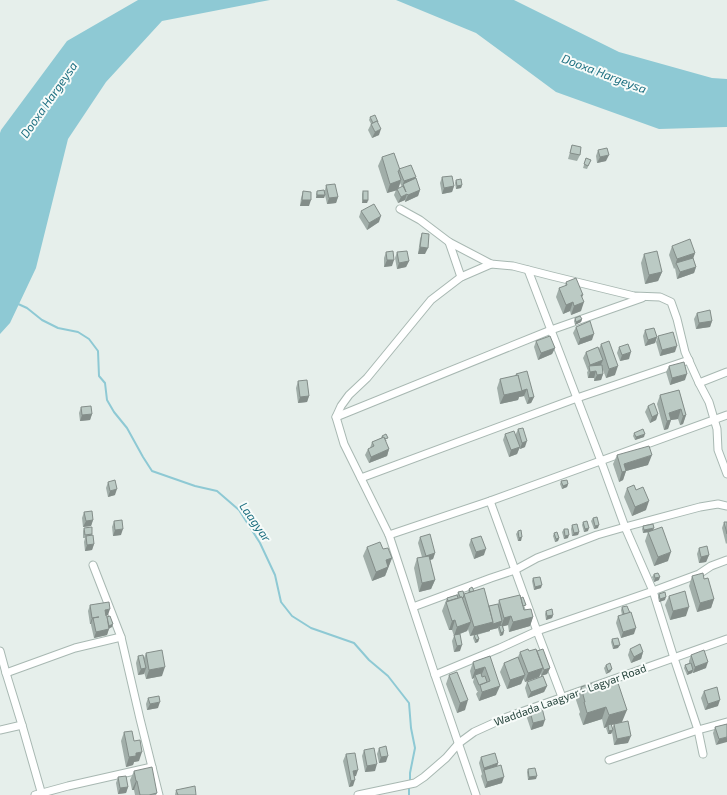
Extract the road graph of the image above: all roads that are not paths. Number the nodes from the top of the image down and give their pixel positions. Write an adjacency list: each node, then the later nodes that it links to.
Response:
1 (400, 209): 2 (street)
2 (449, 242): 3 (street); 5 (street)
3 (492, 264): 4 (street); 5 (street)
4 (528, 270): 6 (street); 7 (street)
5 (461, 277): 13 (street)
6 (646, 296): 7 (street); 8 (street)
7 (551, 330): 11 (street); 13 (street)
8 (689, 360): 10 (street); 11 (street)
9 (727, 372): 10 (street)
10 (699, 383): 14 (street)
11 (578, 398): 15 (street); 17 (street)
12 (727, 415): 14 (street)
13 (336, 417): 17 (street)
14 (714, 420): 15 (street); 16 (street)
15 (601, 461): 18 (street); 20 (street)
16 (727, 474)
17 (361, 478): 21 (street)
18 (490, 501): 21 (street); 24 (street)
19 (727, 506): 20 (street)
20 (625, 527): 24 (street); 25 (street)
21 (389, 535): 26 (street)
22 (727, 560): 25 (street)
23 (93, 565): 28 (street)
24 (515, 570): 26 (street); 27 (street)
25 (653, 591): 27 (street); 31 (street)
26 (413, 608): 34 (street)
27 (537, 631): 34 (street); 35 (street)
28 (121, 637): 33 (street); 43 (street)
29 (727, 639): 31 (street, Waddada Laagyar - Lagyar Road)
30 (0, 651): 32 (street)
31 (674, 658): 35 (street, Waddada Laagyar - Lagyar Road); 39 (street)
32 (1, 660): 33 (street)
33 (6, 673): 37 (street)
34 (435, 675): 40 (street)
35 (562, 697): 40 (street, Waddada Laagyar - Lagyar Road)
36 (727, 722): 39 (street)
37 (22, 725): 38 (street); 44 (street)
38 (0, 730)
39 (698, 730): 41 (street); 42 (street)
40 (459, 743): 46 (street, Waddada Laagyar - Lagyar Road); 47 (street)
41 (702, 754)
42 (609, 760)
43 (152, 767): 44 (street); 45 (street)
44 (40, 794)
45 (159, 795)
46 (358, 795)
47 (476, 795)

